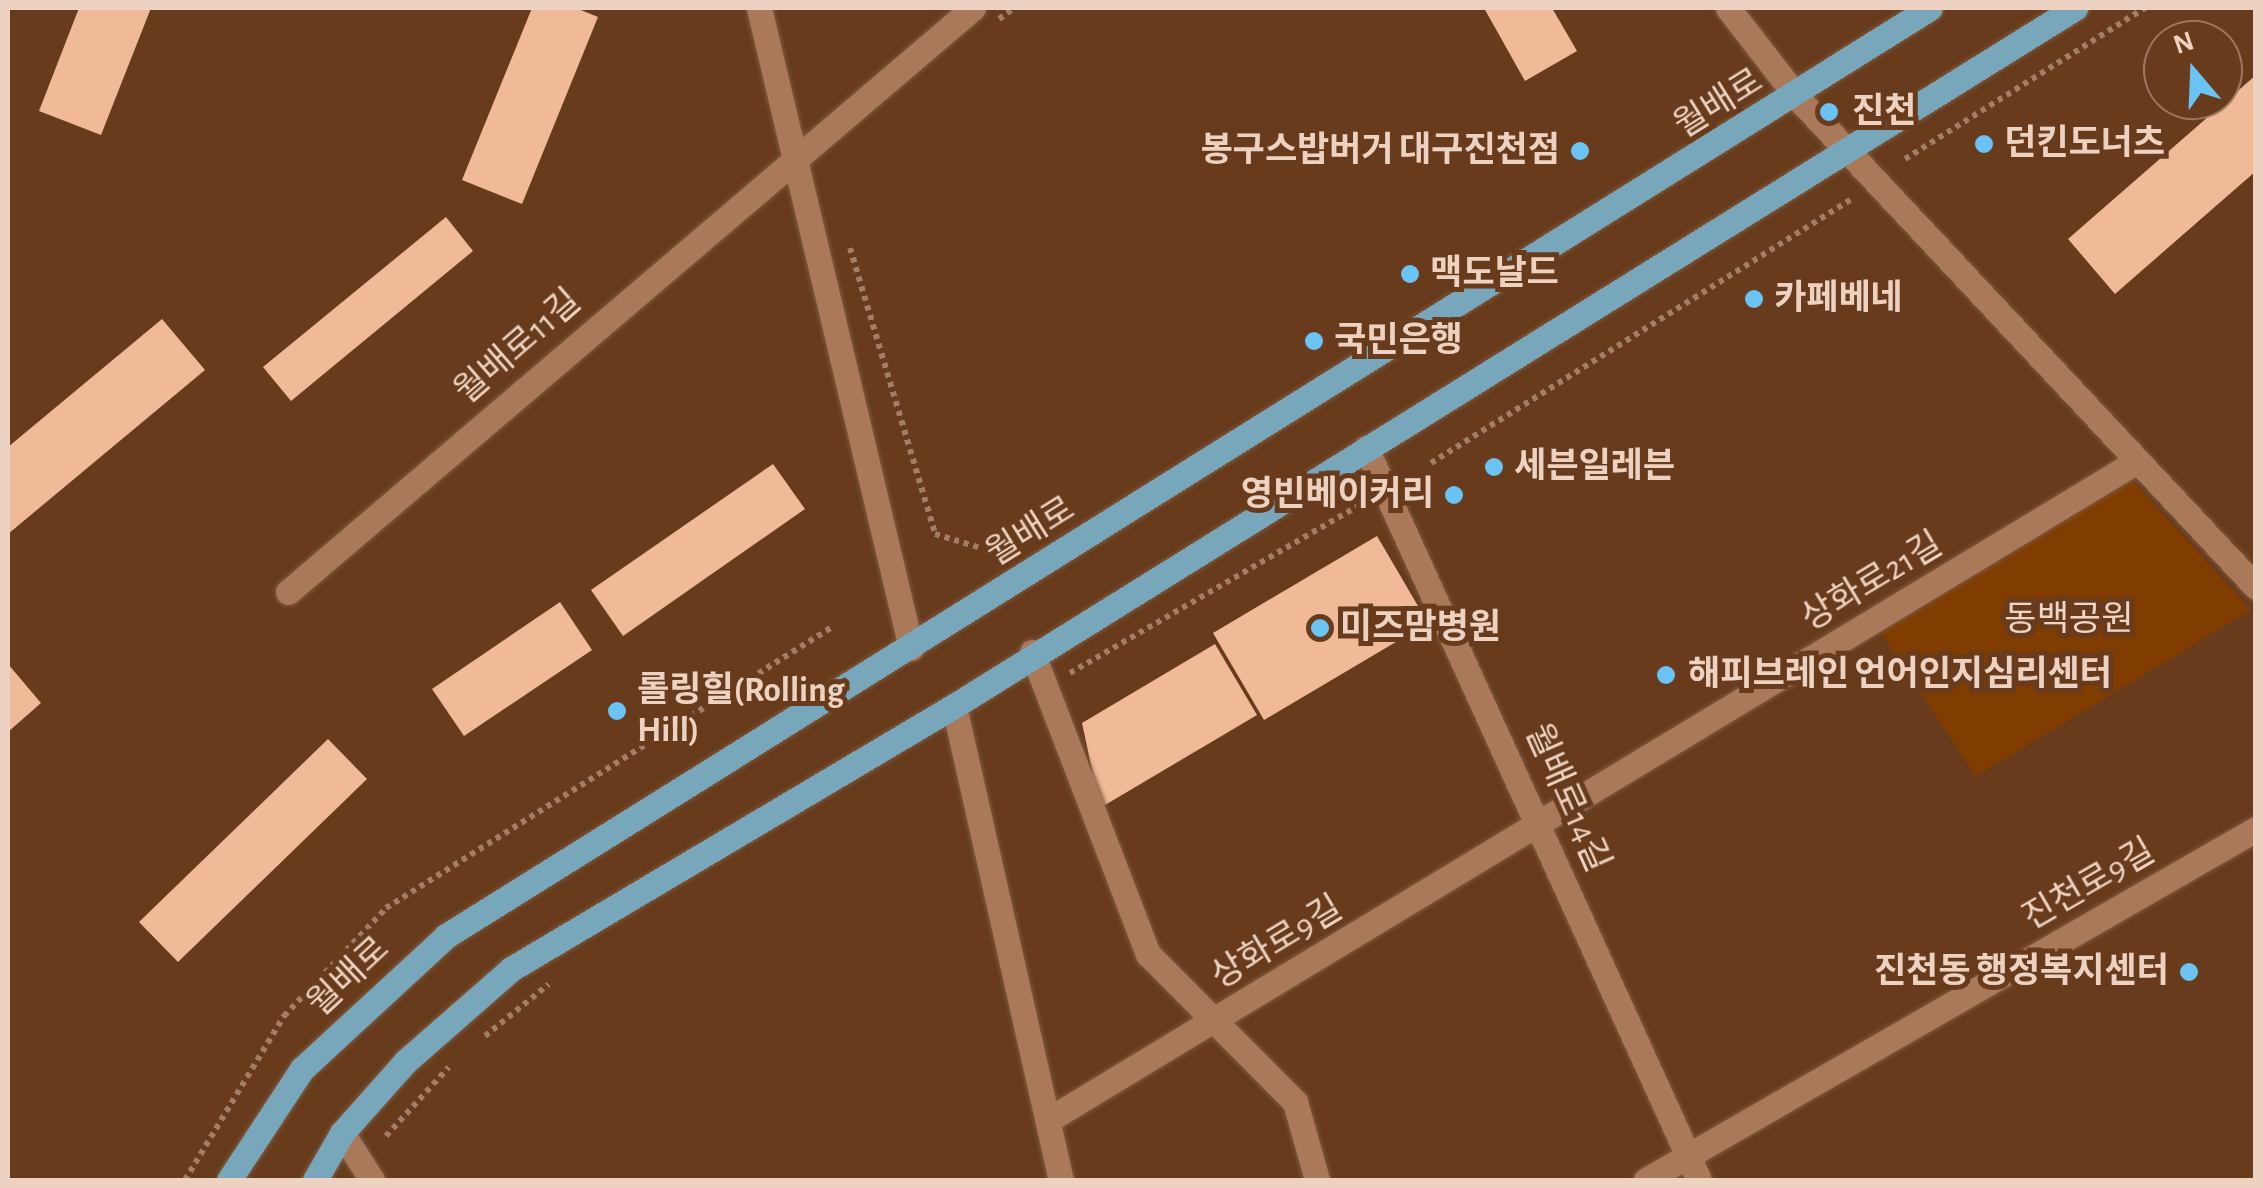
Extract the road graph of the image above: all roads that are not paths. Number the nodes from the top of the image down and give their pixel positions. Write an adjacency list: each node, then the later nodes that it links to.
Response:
1 (759, 8): 8 (street)
2 (1728, 8): 6 (street)
3 (1930, 8): 6 (main road, 월배로)
4 (2076, 8): 7 (main road)
5 (978, 19): 8 (street, 월배로11길)
6 (1796, 96): 7 (street); 13 (main road, 월배로)
7 (1848, 152): 9 (main road); 10 (street)
8 (794, 154): 12 (street, 월배로11길); 13 (street)
9 (1366, 448): 14 (main road); 16 (street, 월배로14길)
10 (2137, 461): 11 (street); 16 (street, 상화로21길)
11 (2256, 588)
12 (288, 592)
13 (911, 648): 22 (main road, 월배로)
14 (1032, 652): 15 (main road); 18 (street)
15 (954, 706): 19 (street); 20 (main road)
16 (1542, 826): 18 (street, 상화로9길); 21 (street, 월배로14길)
17 (2256, 829): 21 (street, 진천로9길)
18 (1214, 1021): 19 (street, 상화로9길); 26 (street)
19 (1048, 1120): 25 (street)
20 (342, 1133): 23 (main road); 24 (street)
21 (1688, 1156): 27 (street, 진천로9길); 28 (street, 월배로14길)
22 (230, 1180)
23 (315, 1180)
24 (372, 1180)
25 (1060, 1180)
26 (1317, 1180)
27 (1646, 1180)
28 (1699, 1180)

